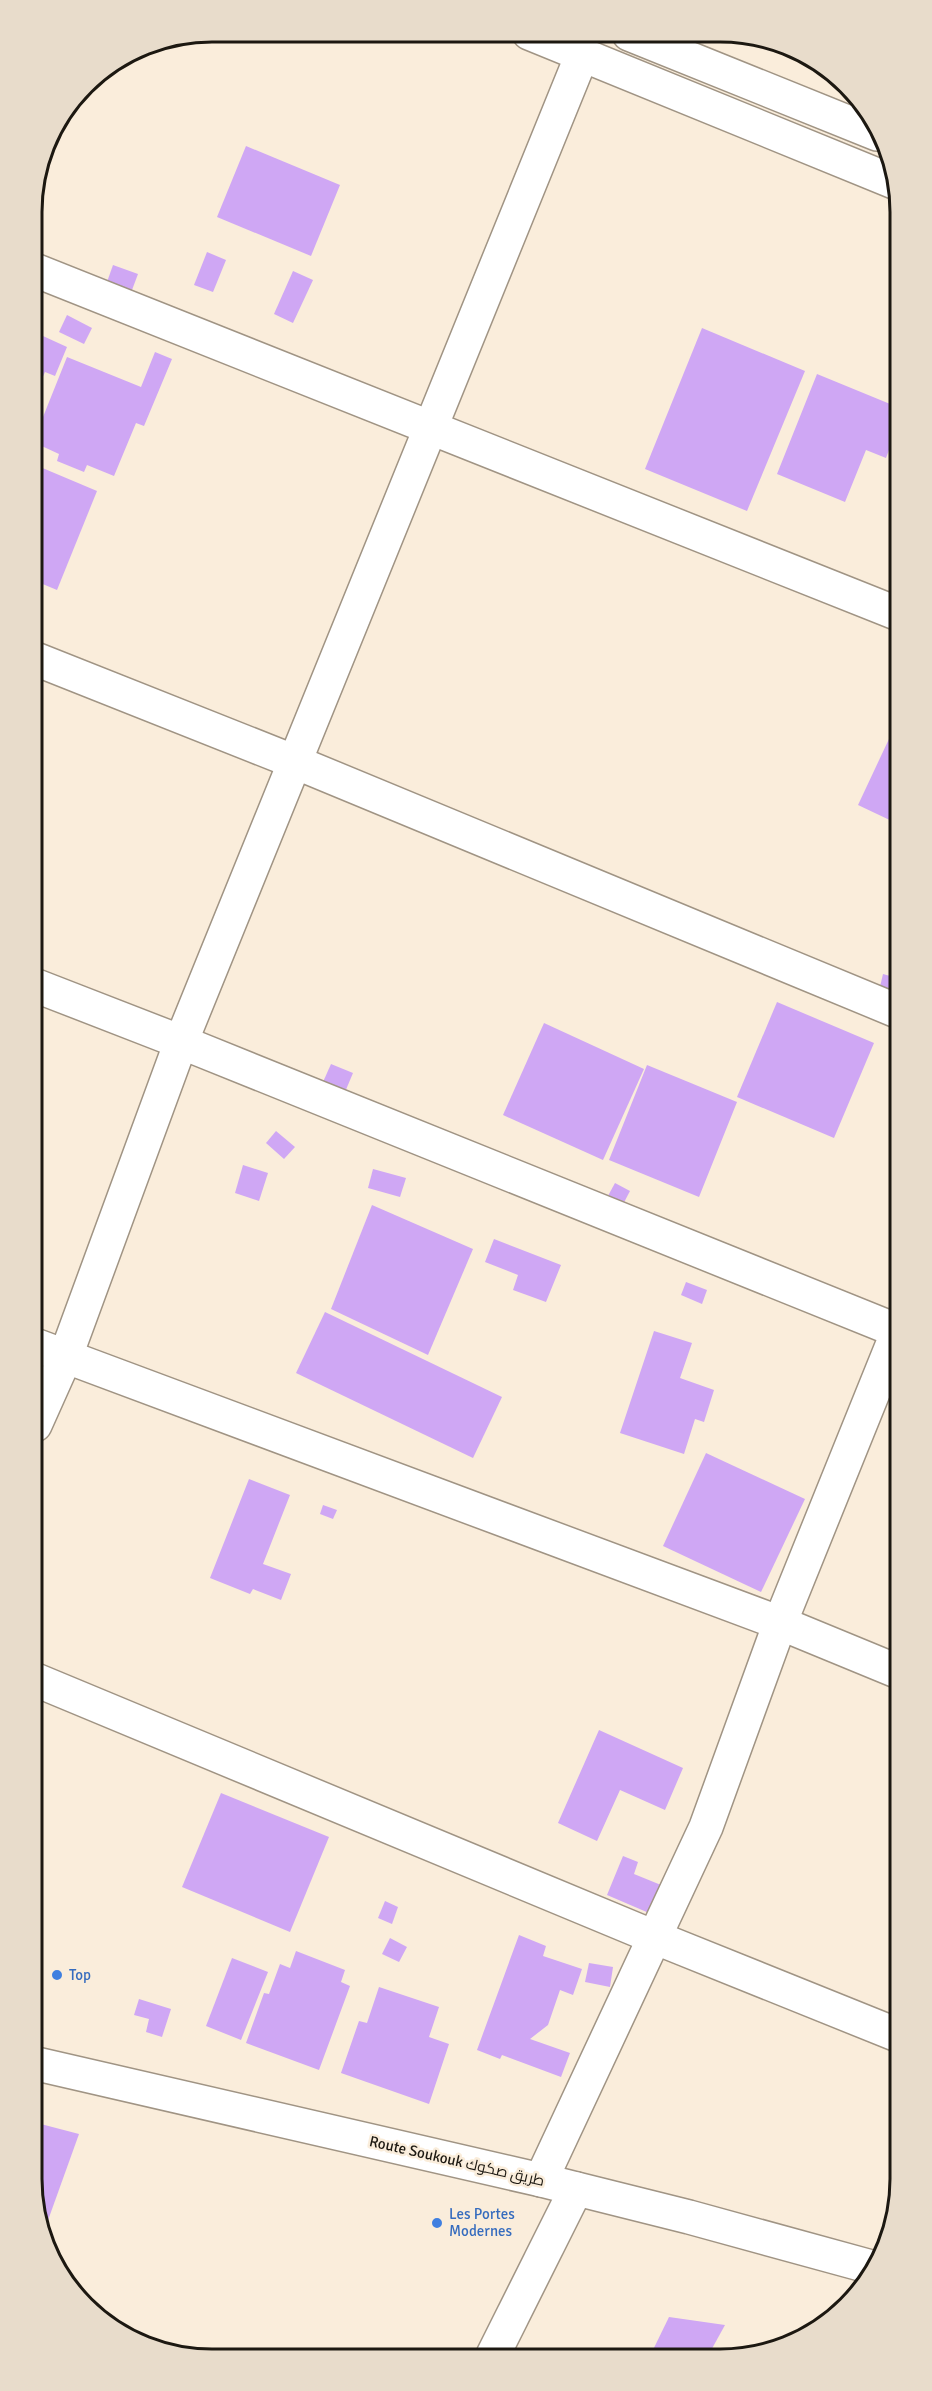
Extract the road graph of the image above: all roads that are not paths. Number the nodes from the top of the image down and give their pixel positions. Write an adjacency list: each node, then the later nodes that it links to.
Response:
1 (551, 42): 3 (street)
2 (649, 42): 4 (street)
3 (582, 55): 5 (street); 7 (street)
4 (869, 131)
5 (887, 179)
6 (42, 273): 7 (street)
7 (431, 427): 8 (street); 10 (street)
8 (890, 611)
9 (42, 662): 10 (street)
10 (295, 762): 12 (street); 13 (street)
11 (42, 988): 13 (street)
12 (890, 1008)
13 (181, 1042): 14 (street); 17 (street)
14 (890, 1328)
15 (42, 1348): 17 (street)
16 (890, 1351): 19 (street)
17 (65, 1358): 18 (street); 19 (street)
18 (42, 1409)
19 (780, 1623): 20 (street); 22 (street)
20 (890, 1668)
21 (42, 1683): 22 (street)
22 (654, 1938): 23 (street); 25 (street)
23 (890, 2032)
24 (42, 2065): 25 (street, Route Soukouk طريق صكوك)
25 (541, 2180): 26 (street, Route Soukouk طريق صكوك)
26 (576, 2188): 27 (street, Route Soukouk طريق صكوك); 28 (street)
27 (866, 2266)
28 (496, 2349)

